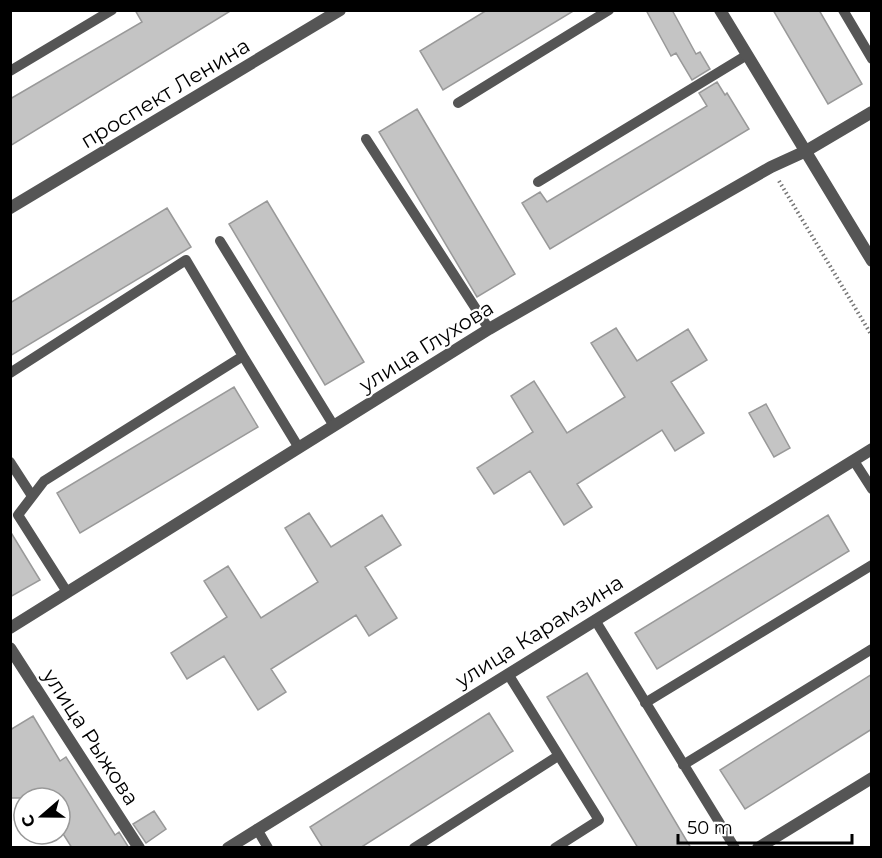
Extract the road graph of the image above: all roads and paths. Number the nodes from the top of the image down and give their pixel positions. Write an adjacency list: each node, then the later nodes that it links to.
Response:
1 (112, 10): 8 (lane)
2 (340, 10): 15 (street, проспект Ленина)
3 (609, 10): 9 (lane)
4 (720, 10): 6 (street)
5 (843, 10): 7 (lane)
6 (747, 55): 12 (street); 14 (lane)
7 (872, 59)
8 (10, 71)
9 (458, 103)
10 (872, 112): 12 (street, улица Глухова)
11 (366, 139): 18 (lane)
12 (806, 151): 13 (street, улица Глухова); 17 (street)
13 (771, 167): 18 (street, улица Глухова); 19 (path)
14 (538, 182)
15 (10, 208)
16 (220, 241): 22 (lane)
17 (872, 261)
18 (489, 329): 22 (street, улица Глухова)
19 (872, 336)
20 (243, 356): 21 (lane); 23 (lane); 28 (lane)
21 (10, 373)
22 (334, 426): 23 (street, улица Глухова)
23 (299, 448): 32 (street, улица Глухова)
24 (872, 449): 25 (street, улица Карамзина)
25 (854, 460): 27 (lane); 33 (street, улица Карамзина)
26 (10, 462): 28 (lane)
27 (872, 489)
28 (32, 496): 29 (lane)
29 (21, 520): 30 (lane); 32 (lane)
30 (10, 527)
31 (872, 565): 38 (lane)
32 (67, 592): 34 (street, улица Глухова)
33 (594, 620): 37 (street, улица Карамзина); 38 (lane)
34 (10, 628)
35 (10, 648): 43 (street, улица Рыжова)
36 (872, 649): 40 (lane)
37 (507, 674): 39 (lane); 42 (street, улица Карамзина)
38 (645, 702): 40 (lane)
39 (558, 756): 46 (lane); 47 (lane)
40 (683, 765): 48 (lane)
41 (872, 778): 49 (street)
42 (257, 829): 44 (street, улица Карамзина); 45 (lane)
43 (139, 848)
44 (228, 848)
45 (268, 848)
46 (414, 848)
47 (555, 848)
48 (735, 848)
49 (758, 848)

